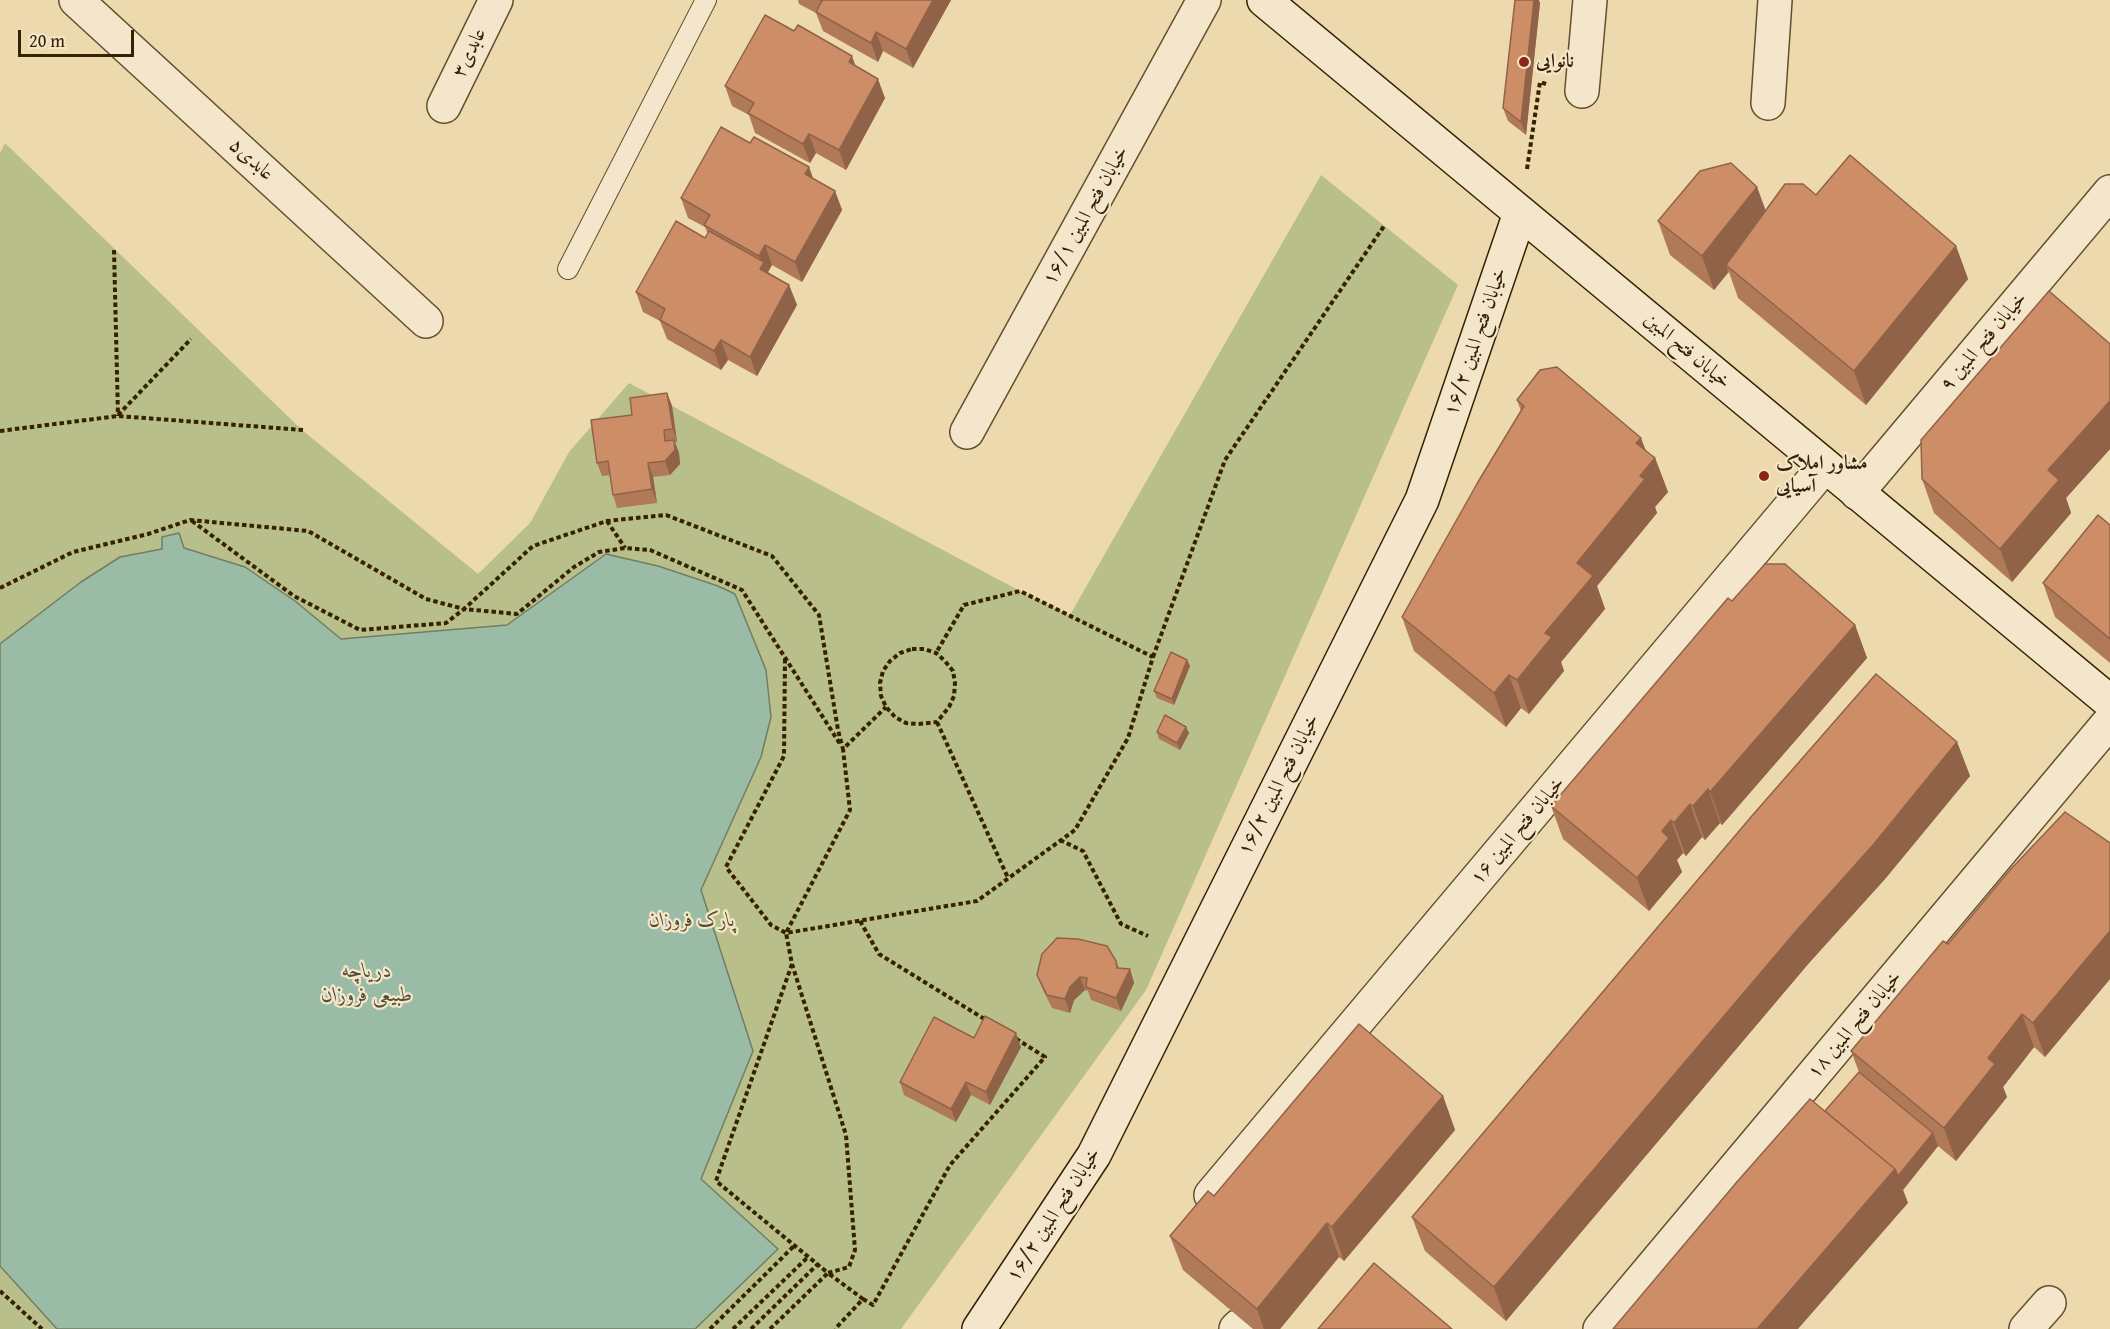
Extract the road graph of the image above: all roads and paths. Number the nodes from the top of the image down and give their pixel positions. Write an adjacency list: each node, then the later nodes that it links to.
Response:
1 (76, 0): 16 (street, عابدی۵)
2 (496, 0): 10 (street, عابدی۳)
3 (706, 0): 15 (lane)
4 (1204, 0): 21 (street, خیابان فتح المبین ۱۶/۱)
5 (1264, 0): 12 (street, خیابان فتح المبین)
6 (1590, 0): 8 (street)
7 (1775, 0): 9 (street)
8 (1582, 90): 12 (path)
9 (1768, 103)
10 (444, 106)
11 (2110, 192): 23 (street, خیابان فتح المبین ۹)
12 (1520, 213): 22 (street, خیابان فتح المبین); 59 (street, خیابان فتح المبین ۱۶/۲)
13 (1384, 226): 30 (path)
14 (114, 250): 18 (path)
15 (568, 269)
16 (426, 321)
17 (191, 339): 18 (path)
18 (118, 416): 19 (path); 20 (path)
19 (303, 430)
20 (0, 431)
21 (967, 432)
22 (1825, 466): 23 (street, خیابان فتح المبین); 45 (street, خیابان فتح المبین ۱۶)
23 (1857, 493): 32 (street, خیابان فتح المبین)
24 (190, 520): 27 (path); 28 (path); 28 (path)
25 (607, 521): 26 (path); 28 (path); 36 (path)
26 (625, 548): 28 (path); 31 (path)
27 (0, 588)
28 (464, 609)
29 (936, 653): 30 (path); 33 (path); 35 (path)
30 (1153, 657): 37 (path)
31 (785, 659): 36 (path); 40 (path)
32 (2110, 702)
33 (886, 707): 35 (path); 36 (path)
34 (2110, 721): 60 (street, خیابان فتح المبین ۱۸)
35 (937, 722): 38 (path)
36 (843, 749): 40 (path)
37 (1060, 840): 38 (path); 41 (path)
38 (1008, 878): 39 (path)
39 (860, 921): 40 (path); 43 (path)
40 (786, 933): 42 (path)
41 (1148, 936)
42 (792, 964): 46 (path); 49 (path)
43 (996, 1026)
44 (1006, 1032): 51 (path)
45 (1211, 1195)
46 (795, 1245): 47 (path); 54 (path)
47 (808, 1257): 48 (path); 55 (path)
48 (818, 1264): 49 (path); 56 (path)
49 (828, 1273): 51 (path); 57 (path)
50 (0, 1291): 53 (path)
51 (863, 1299): 58 (path)
52 (2049, 1303): 61 (street)
53 (42, 1329)
54 (710, 1329)
55 (733, 1329)
56 (751, 1329)
57 (770, 1329)
58 (835, 1329)
59 (980, 1329)
60 (1600, 1329)
61 (2026, 1329)

